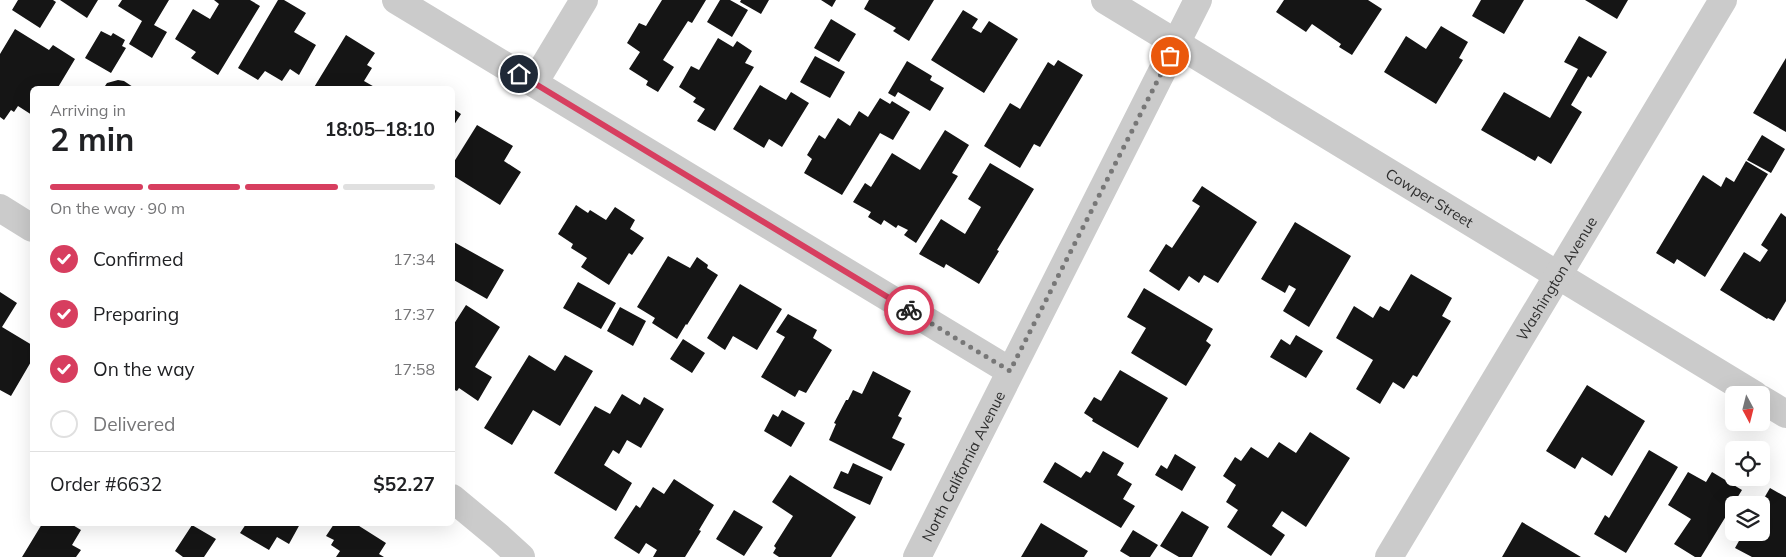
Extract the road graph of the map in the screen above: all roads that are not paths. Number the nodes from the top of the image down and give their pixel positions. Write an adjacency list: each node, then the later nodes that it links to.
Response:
1 (396, 0): 7 (street)
2 (584, 0): 7 (street)
3 (1105, 0): 6 (street, Cowper Street)
4 (1198, 0): 6 (street, North California Avenue)
5 (1723, 0): 10 (street, Washington Avenue)
6 (1177, 43): 10 (street, Cowper Street); 11 (street, North California Avenue)
7 (534, 83): 11 (street)
8 (0, 208): 9 (street)
9 (30, 227)
10 (1558, 276): 12 (street, Cowper Street); 18 (street, Washington Avenue)
11 (1010, 371): 17 (street, North California Avenue)
12 (1740, 386)
13 (1770, 404): 14 (street)
14 (1786, 414)
15 (455, 500): 16 (street)
16 (521, 557)
17 (917, 557)
18 (1389, 557)

